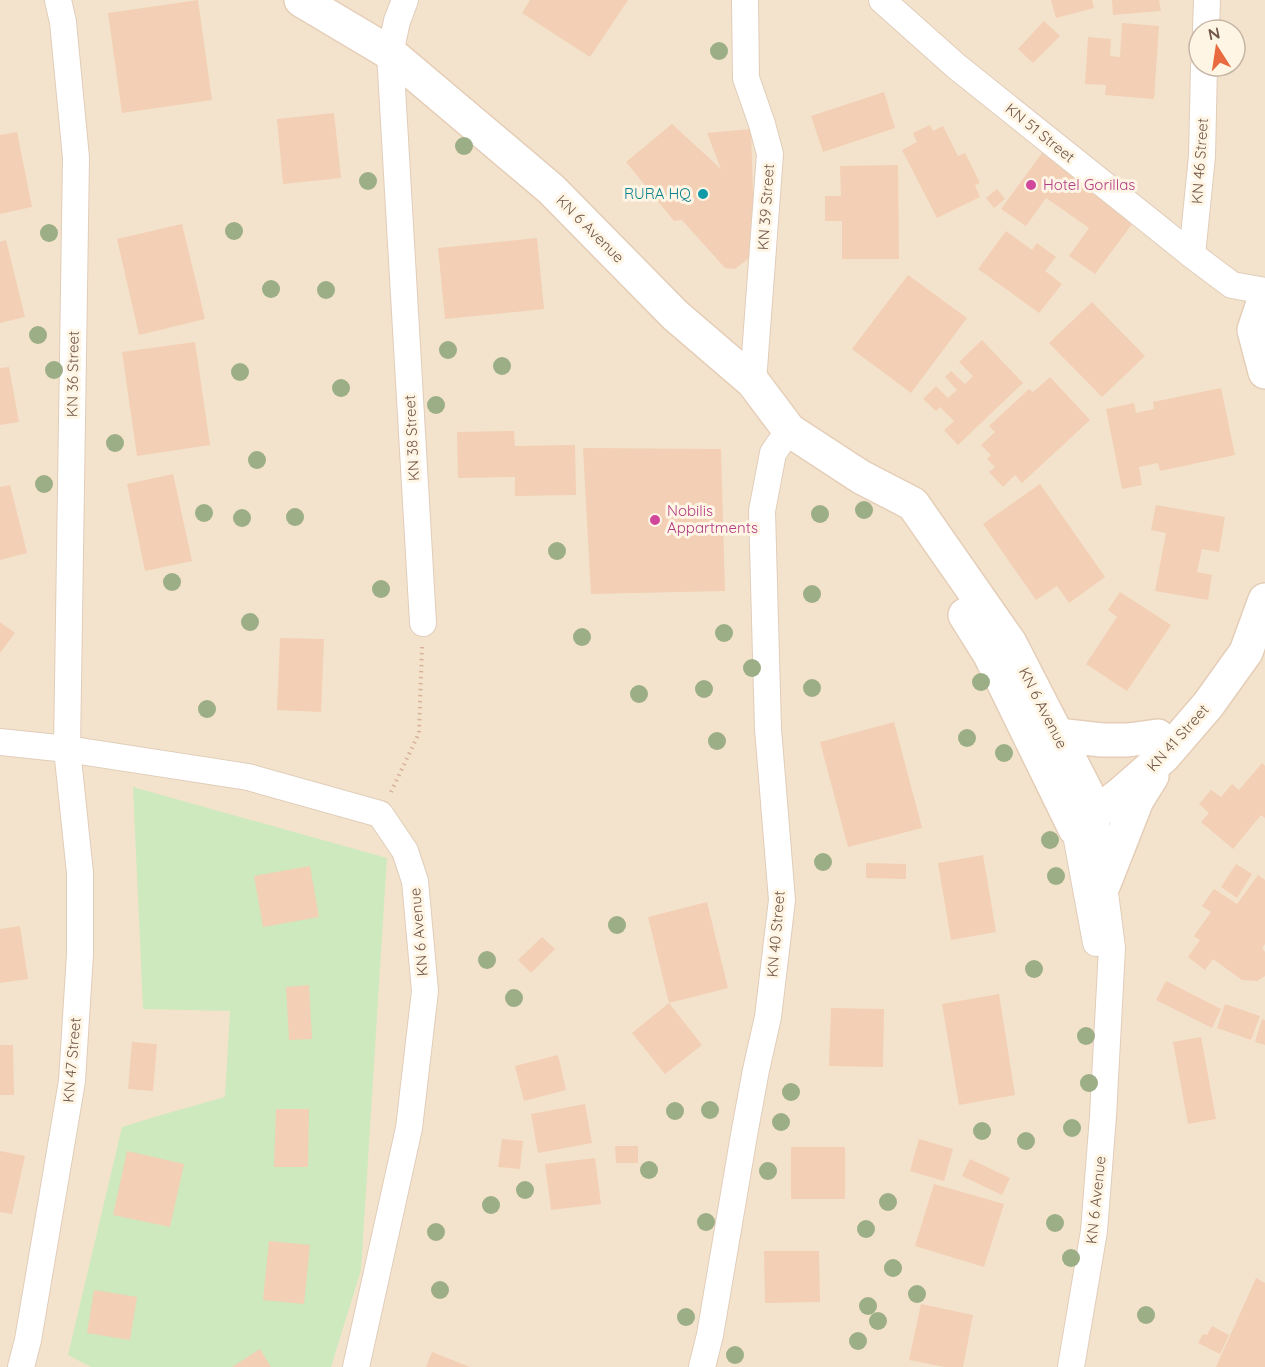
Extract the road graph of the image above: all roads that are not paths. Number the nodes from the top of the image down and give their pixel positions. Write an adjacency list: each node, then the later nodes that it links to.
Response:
1 (58, 0): 22 (street, KN 36 Street)
2 (301, 0): 8 (main road, KN 6 Avenue)
3 (405, 0): 8 (street, KN 38 Street)
4 (745, 0): 14 (street, KN 39 Street)
5 (882, 0): 10 (street, KN 51 Street)
6 (1207, 0): 7 (street)
7 (1206, 18)
8 (390, 53): 14 (main road, KN 6 Avenue); 18 (street, KN 38 Street)
9 (1204, 78): 10 (street, KN 46 Street)
10 (1192, 255): 11 (street, KN 51 Street)
11 (1265, 291)
12 (1265, 297): 13 (main road)
13 (1265, 372)
14 (753, 382): 15 (main road, KN 6 Avenue)
15 (789, 430): 16 (main road, KN 6 Avenue); 28 (street, KN 40 Street)
16 (861, 477): 19 (main road, KN 6 Avenue); 23 (main road, KN 6 Avenue)
17 (1260, 613): 21 (main road, KN 41 Street)
18 (423, 623)
19 (1057, 735): 21 (main road); 23 (main road, KN 6 Avenue)
20 (0, 742): 22 (street)
21 (1161, 746): 23 (main road, KN 41 Street); 24 (main road)
22 (67, 750): 26 (street, KN 47 Street); 27 (street, KN 6 Avenue)
23 (1080, 811): 24 (street, KN 6 Avenue); 25 (street, KN 6 Avenue)
24 (1104, 884): 25 (street, KN 6 Avenue)
25 (1109, 995): 29 (street, KN 6 Avenue)
26 (21, 1367)
27 (356, 1367)
28 (702, 1367)
29 (1071, 1367)

